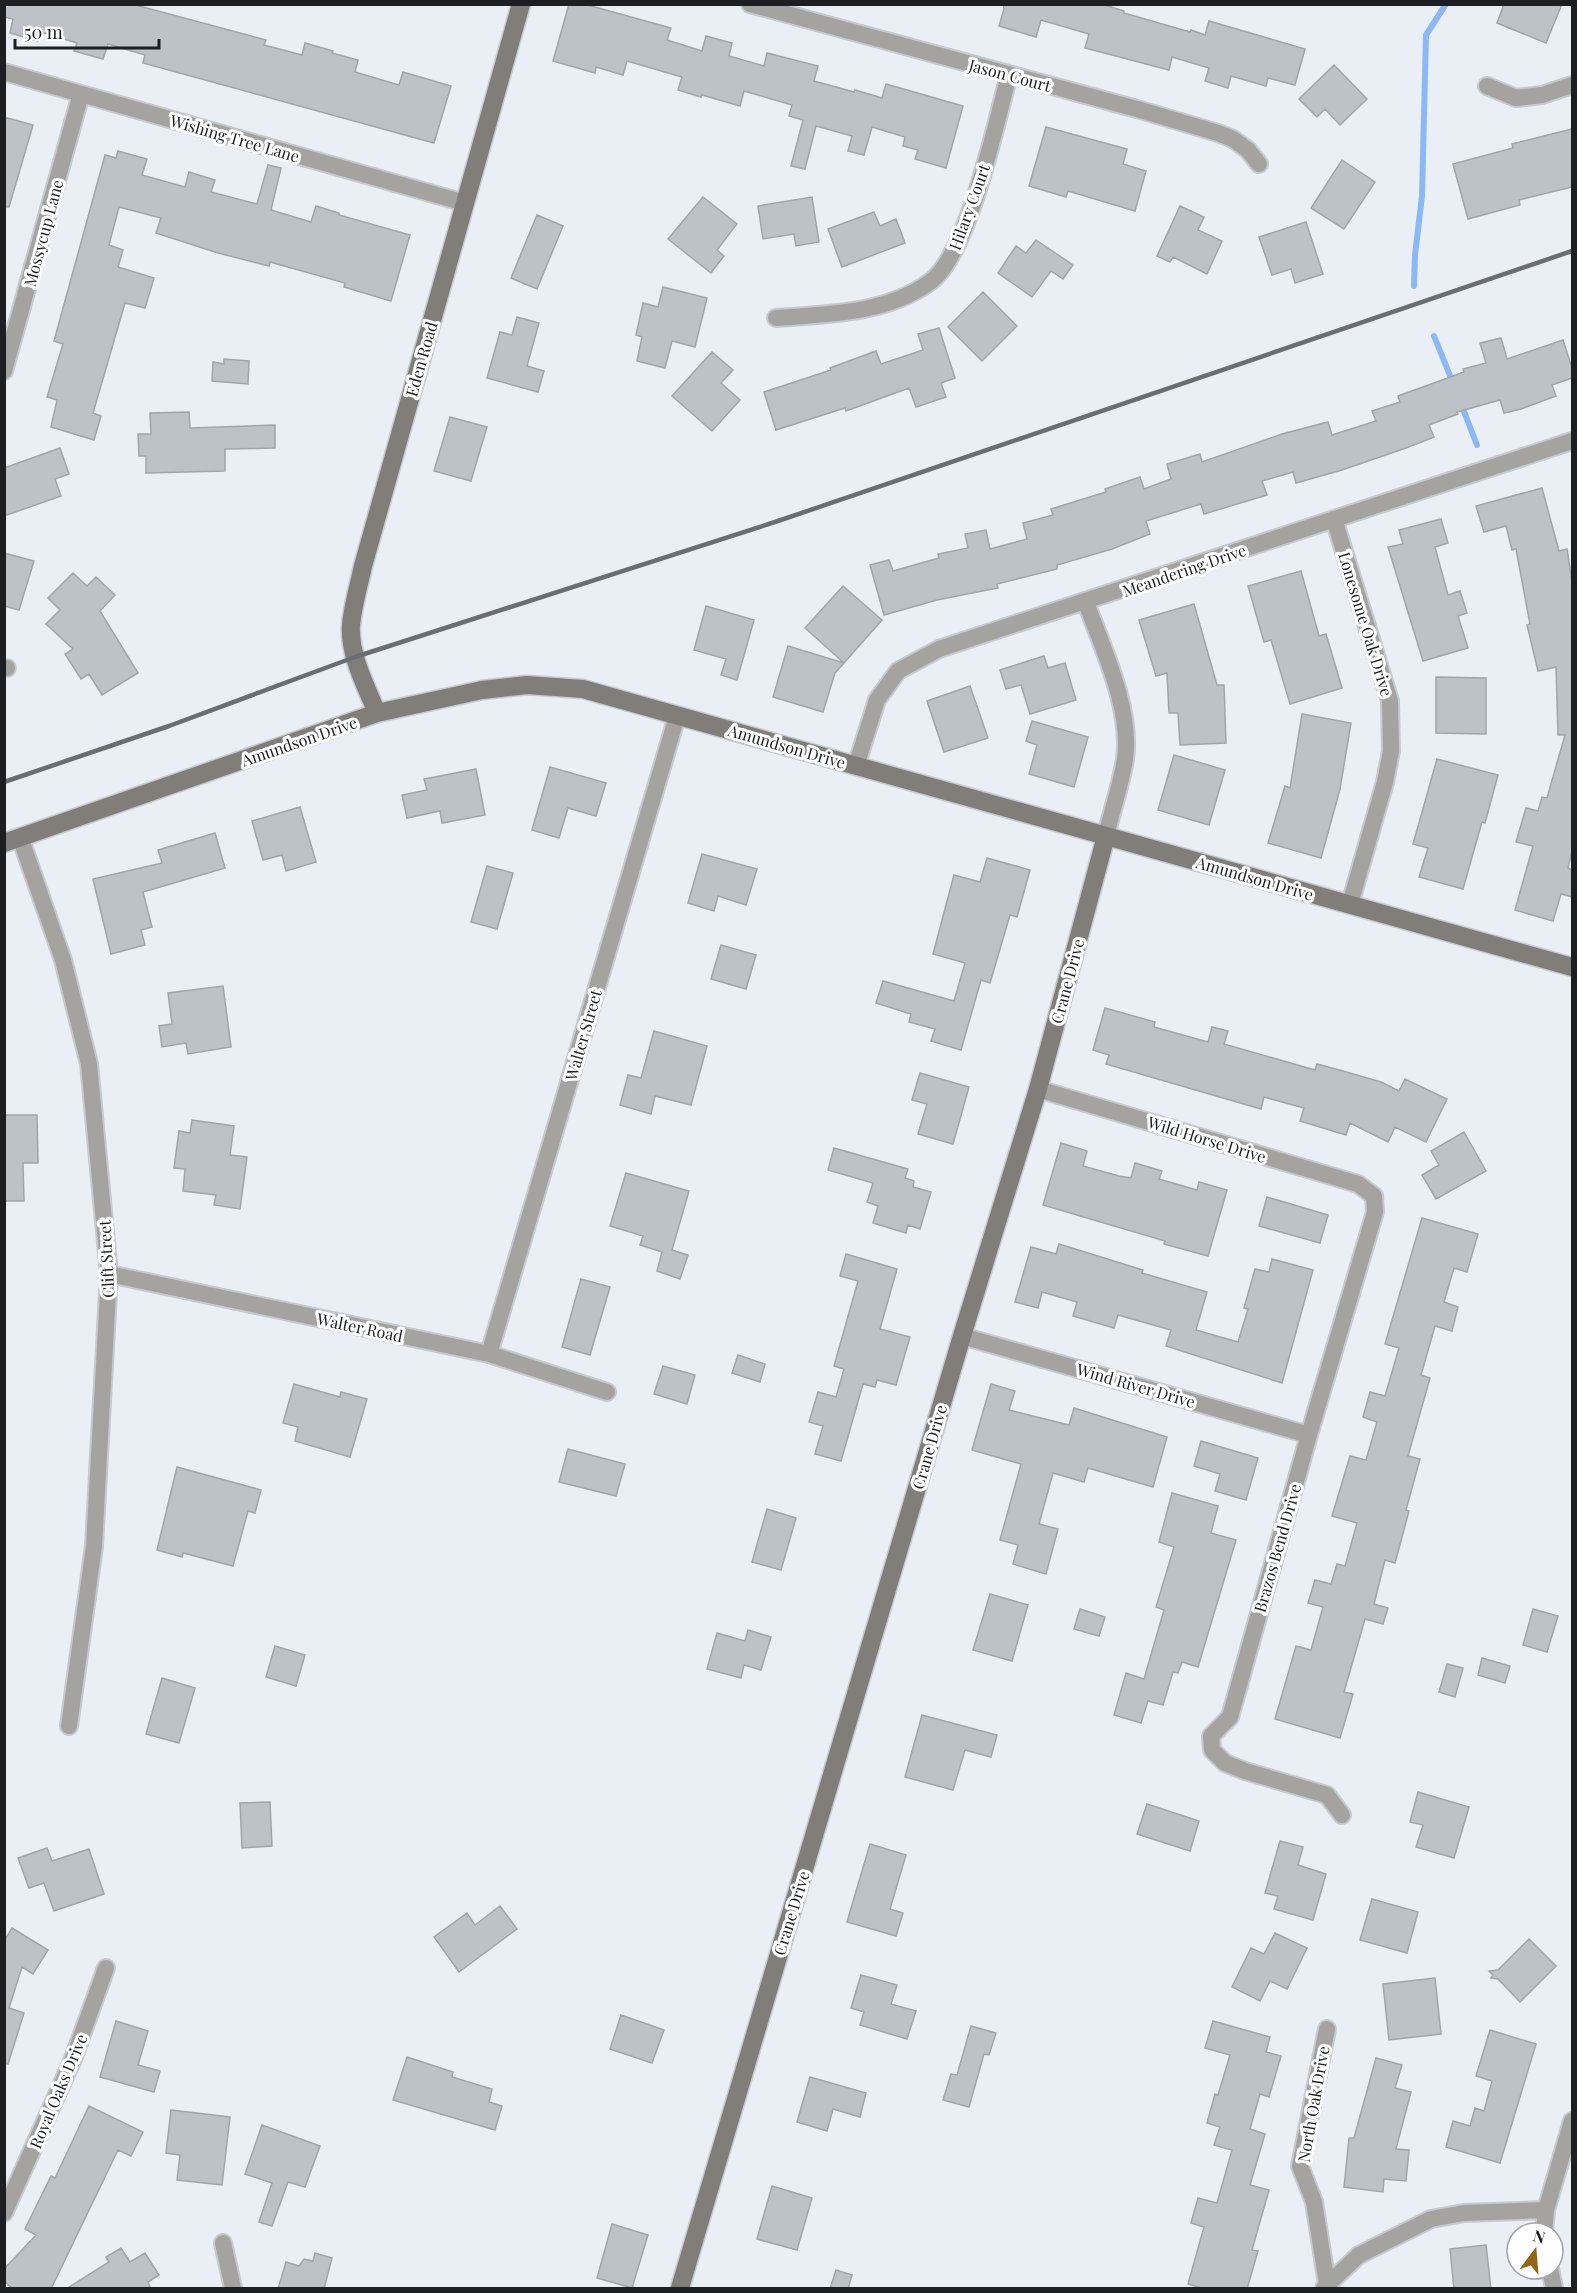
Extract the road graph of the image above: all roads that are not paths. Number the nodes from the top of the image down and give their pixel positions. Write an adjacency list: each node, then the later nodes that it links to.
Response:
1 (521, 4): 9 (street, Eden Road)
2 (750, 4): 4 (street, Jason Court)
3 (4, 72): 7 (street, Wishing Tree Lane)
4 (1009, 75): 8 (street, Jason Court); 10 (street, Hilary Court)
5 (1572, 85): 6 (street)
6 (1487, 86)
7 (81, 94): 9 (street, Wishing Tree Lane); 11 (street, Mossycup Lane)
8 (1259, 164)
9 (465, 203): 15 (street, Eden Road)
10 (776, 318)
11 (4, 371)
12 (1572, 441): 13 (street, Meandering Drive)
13 (1334, 519): 14 (street, Meandering Drive); 20 (street, Lonesome Oak Drive)
14 (1086, 603): 17 (street, Meandering Drive); 18 (street, Crane Drive)
15 (377, 713): 16 (street, Amundson Drive); 19 (street, Amundson Drive)
16 (677, 716): 17 (street, Amundson Drive); 26 (street, Walter Street)
17 (856, 766): 18 (street, Amundson Drive)
18 (1106, 836): 20 (street, Amundson Drive); 22 (street, Crane Drive)
19 (12, 840): 24 (street, Clift Street)
20 (1350, 904): 21 (street, Amundson Drive)
21 (1572, 967)
22 (1038, 1089): 23 (street, Wild Horse Drive); 25 (street, Crane Drive)
23 (1374, 1196): 28 (street, Brazos Bend Drive)
24 (109, 1274): 26 (street, Walter Road); 29 (street, Clift Street)
25 (962, 1336): 28 (street, Wind River Drive); 40 (street, Crane Drive)
26 (489, 1354): 27 (street, Walter Road)
27 (608, 1392)
28 (1309, 1435): 30 (street, Brazos Bend Drive)
29 (69, 1726)
30 (1342, 1815)
31 (106, 1968): 35 (street, Royal Oaks Drive)
32 (1327, 2029): 38 (street, North Oak Drive)
33 (1572, 2121): 34 (street)
34 (1546, 2210): 36 (street); 38 (street)
35 (4, 2213)
36 (1545, 2221)
37 (223, 2242): 39 (street)
38 (1325, 2286)
39 (233, 2289)
40 (680, 2289)

